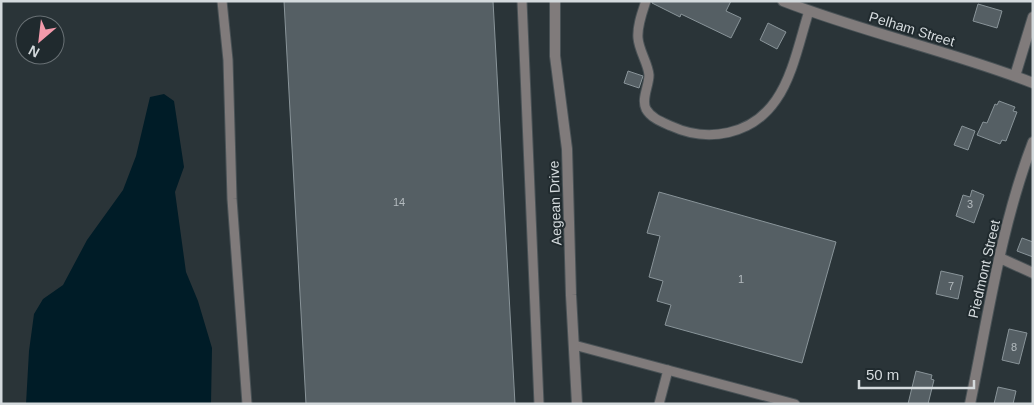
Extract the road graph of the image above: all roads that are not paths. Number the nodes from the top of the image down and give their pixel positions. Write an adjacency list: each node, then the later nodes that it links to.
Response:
1 (222, 1): 15 (lane)
2 (522, 1): 16 (lane)
3 (555, 1): 13 (street, Aegean Drive)
4 (646, 1): 6 (lane)
5 (783, 1): 6 (street, Pelham Street)
6 (810, 11): 8 (street, Pelham Street)
7 (1033, 17): 8 (street)
8 (1015, 76): 9 (street, Pelham Street)
9 (1033, 83)
10 (1033, 142): 11 (street, Piedmont Street)
11 (1000, 258): 12 (street); 20 (street, Piedmont Street)
12 (1033, 273)
13 (574, 344): 14 (lane); 17 (street, Aegean Drive)
14 (668, 370): 18 (lane); 19 (lane)
15 (247, 404)
16 (539, 404)
17 (577, 404)
18 (659, 404)
19 (795, 404)
20 (970, 404)

